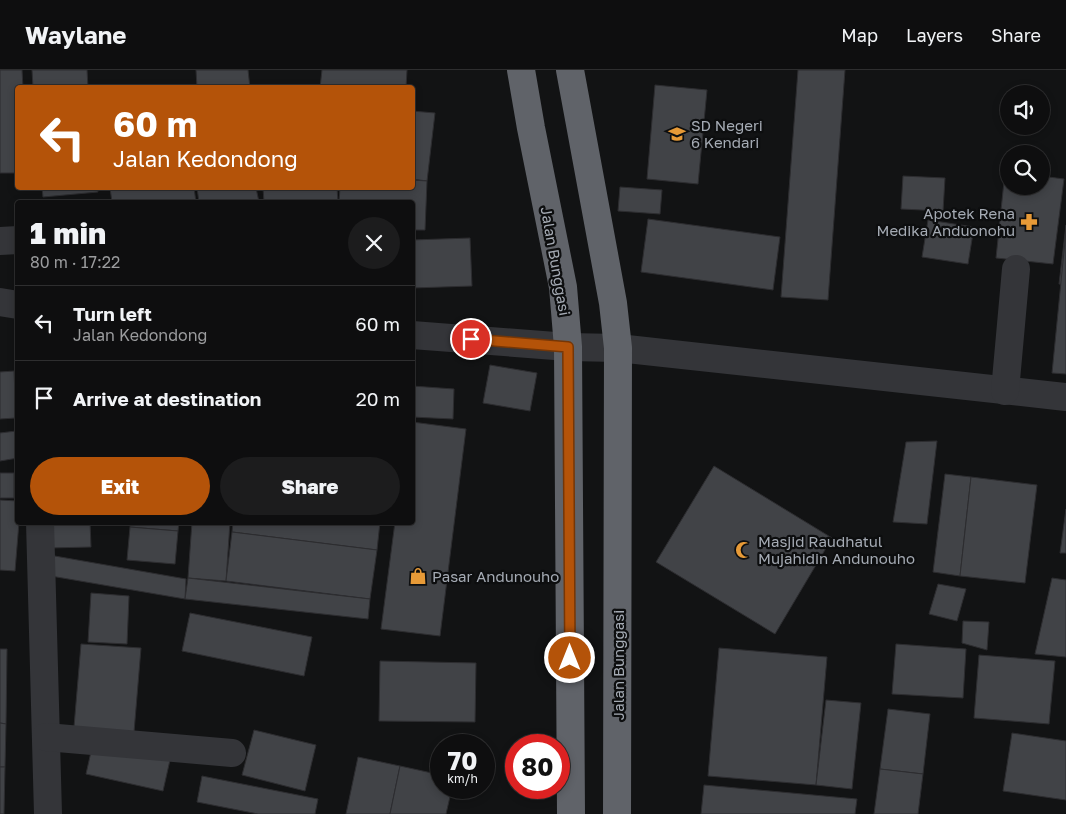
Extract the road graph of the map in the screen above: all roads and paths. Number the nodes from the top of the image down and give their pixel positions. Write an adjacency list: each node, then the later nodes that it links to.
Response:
1 (521, 70): 9 (highway, Jalan Bunggasi)
2 (570, 70): 10 (highway, Jalan Bunggasi)
3 (15, 240): 4 (street)
4 (0, 241)
5 (1016, 269): 11 (street)
6 (0, 302): 7 (street)
7 (15, 304)
8 (415, 335): 9 (street)
9 (568, 347): 10 (street); 17 (highway, Jalan Bunggasi)
10 (618, 348): 11 (street); 18 (highway, Jalan Bunggasi)
11 (1005, 391): 12 (street)
12 (1066, 397)
13 (40, 525): 14 (street)
14 (46, 737): 15 (street); 16 (street)
15 (232, 753)
16 (48, 814)
17 (571, 814)
18 (617, 814)

